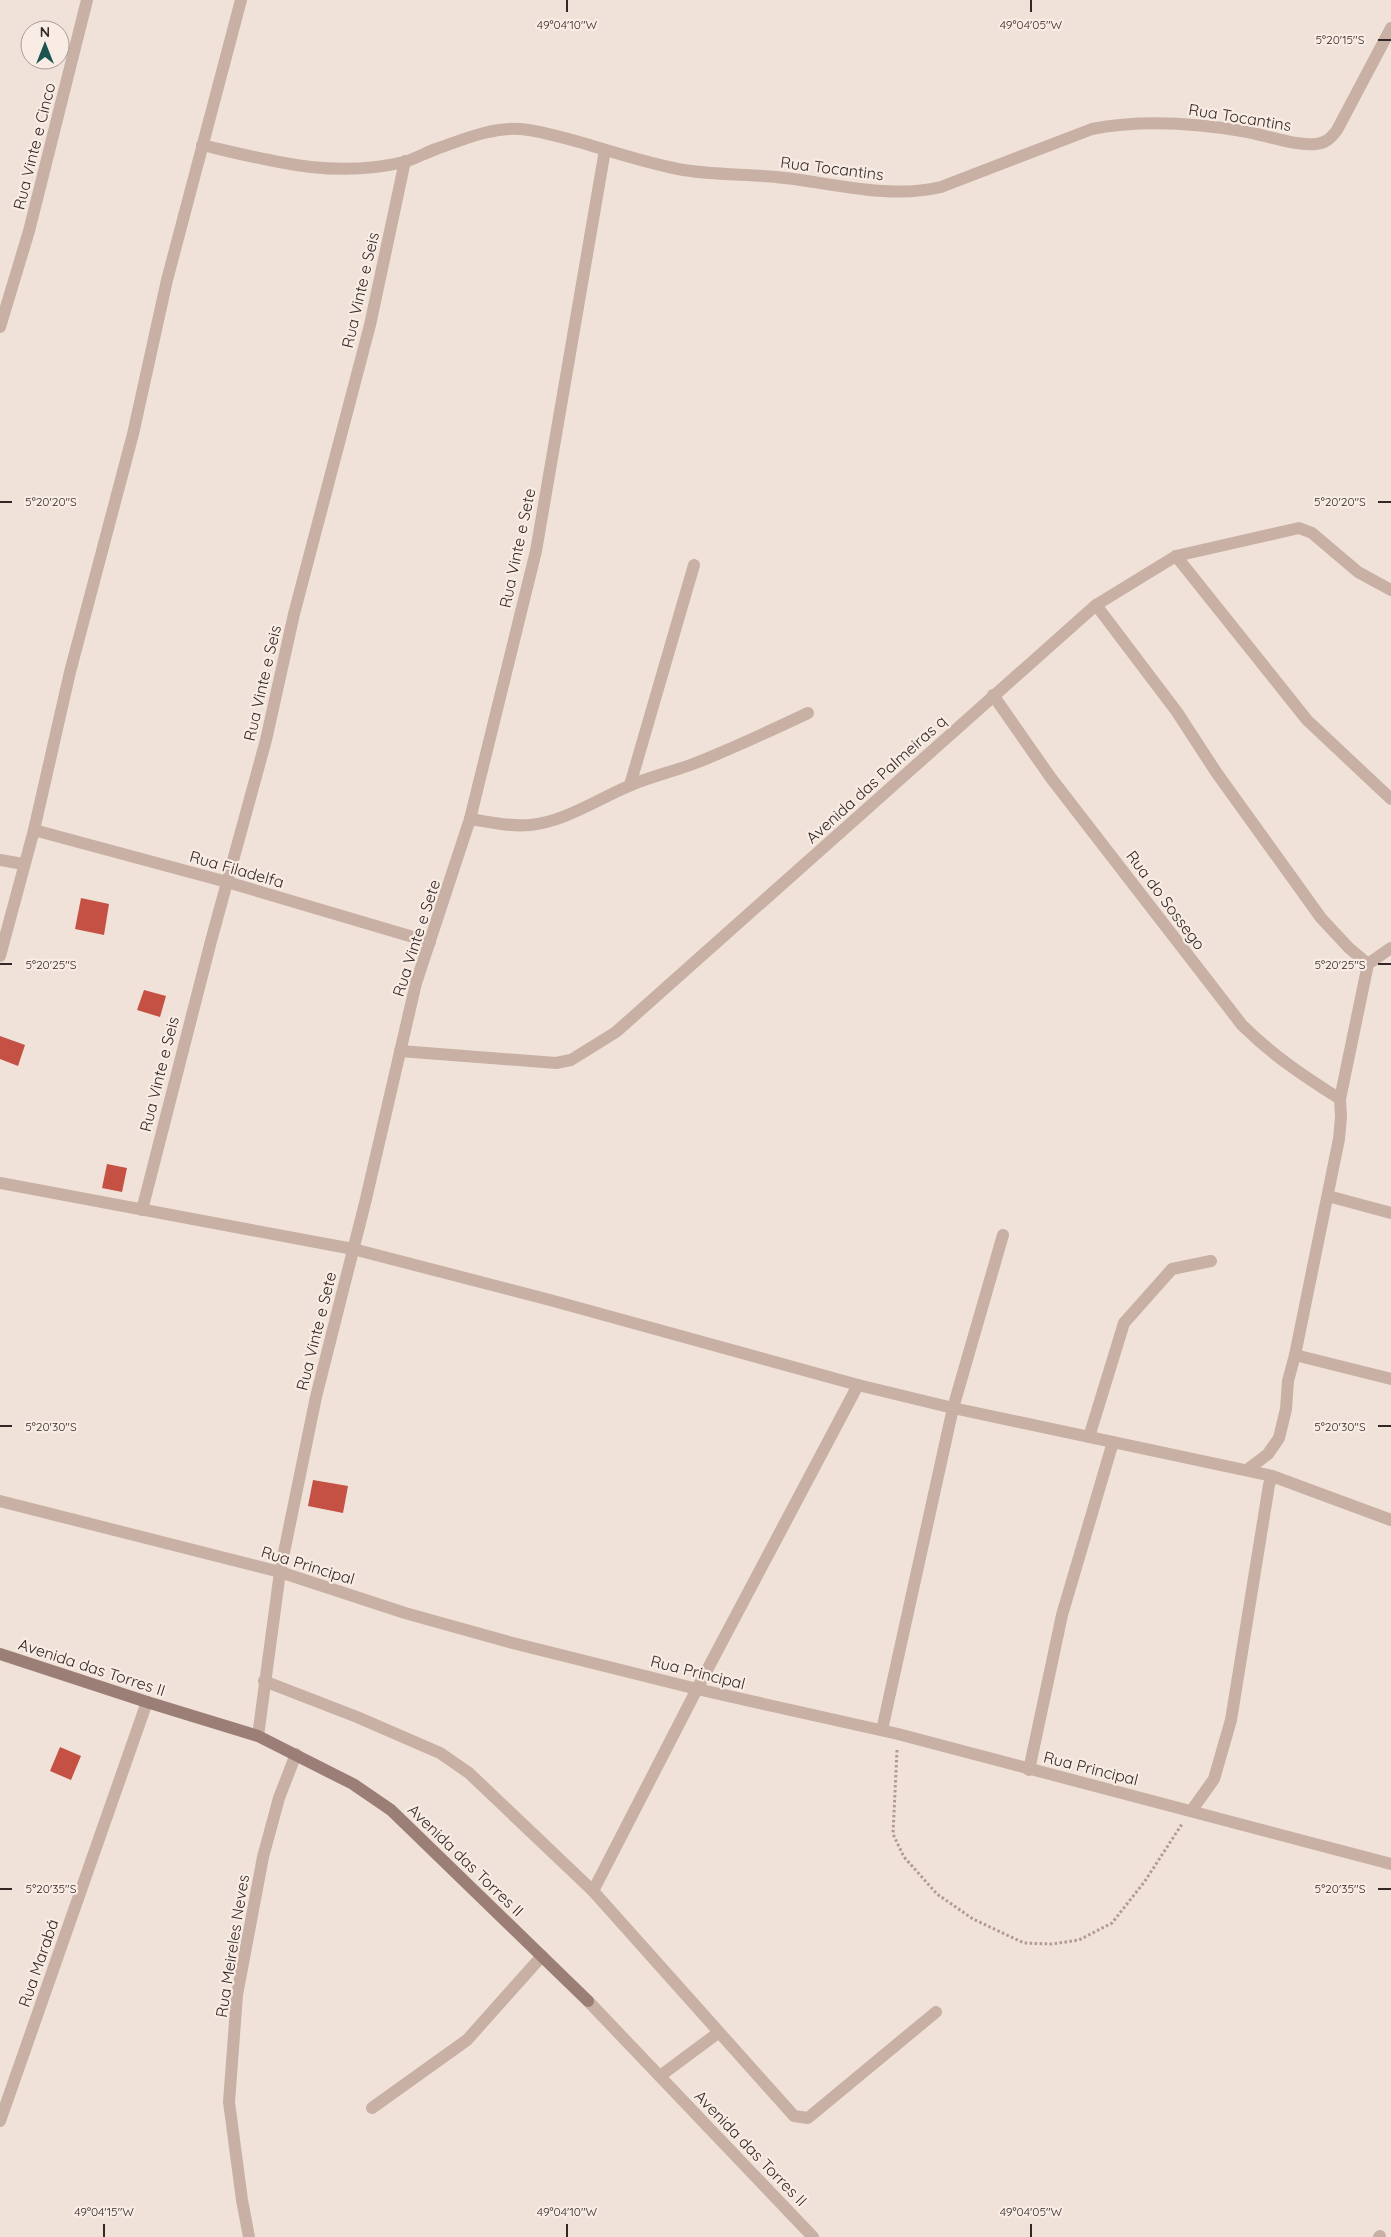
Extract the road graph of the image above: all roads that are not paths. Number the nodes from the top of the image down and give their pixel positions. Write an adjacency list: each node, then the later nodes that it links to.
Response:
1 (88, 0): 7 (street, Rua Vinte e Cinco)
2 (241, 0): 4 (street)
3 (1391, 28): 5 (street, Rua Tocantins)
4 (202, 145): 6 (street, Rua Tocantins); 17 (street)
5 (605, 150): 6 (street, Rua Tocantins); 16 (street, Rua Vinte e Sete)
6 (406, 162): 20 (street, Rua Vinte e Seis)
7 (0, 327)
8 (1176, 556): 10 (street, Avenida das Palmeiras q); 11 (street, Avenida das Palmeiras q); 15 (street)
9 (694, 564): 14 (street)
10 (1391, 590)
11 (1096, 605): 12 (street, Avenida das Palmeiras q); 24 (street)
12 (993, 695): 25 (street, Avenida das Palmeiras q); 26 (street, Rua do Sossego)
13 (808, 713): 14 (street)
14 (630, 785): 16 (street)
15 (1391, 799)
16 (470, 819): 21 (street, Rua Vinte e Sete)
17 (34, 830): 19 (street); 20 (street, Rua Filadelfa)
18 (0, 860): 19 (street)
19 (23, 864): 23 (street)
20 (227, 882): 21 (street, Rua Filadelfa); 29 (street, Rua Vinte e Seis)
21 (430, 942): 25 (street, Rua Vinte e Sete)
22 (1391, 948): 24 (street)
23 (0, 956)
24 (1368, 964): 26 (street)
25 (400, 1051): 32 (street, Rua Vinte e Sete)
26 (1340, 1099): 28 (street)
27 (0, 1184): 29 (street)
28 (1328, 1196): 30 (street); 34 (street)
29 (142, 1210): 32 (street)
30 (1391, 1213)
31 (1003, 1235): 37 (street)
32 (353, 1250): 36 (street); 44 (street, Rua Vinte e Sete)
33 (1211, 1261): 38 (street)
34 (1296, 1355): 35 (street); 40 (street)
35 (1391, 1379)
36 (858, 1385): 37 (street); 47 (street)
37 (953, 1408): 38 (street); 49 (street)
38 (1089, 1437): 39 (street)
39 (1113, 1442): 40 (street); 52 (street)
40 (1247, 1470): 41 (street)
41 (1272, 1476): 43 (street); 53 (street)
42 (0, 1500): 44 (street, Rua Principal)
43 (1391, 1520)
44 (280, 1572): 46 (street, Rua Vinte e Sete); 47 (street, Rua Principal)
45 (0, 1654): 48 (street, Avenida das Torres II)
46 (264, 1681): 50 (street, Rua Vinte e Sete); 55 (street)
47 (697, 1689): 49 (street, Rua Principal); 55 (street)
48 (147, 1702): 50 (street, Avenida das Torres II); 61 (street, Rua Marabá)
49 (882, 1730): 52 (street, Rua Principal)
50 (258, 1736): 51 (street, Avenida das Torres II)
51 (296, 1754): 56 (street, Avenida das Torres II); 62 (street, Rua Meireles Neves)
52 (1029, 1770): 53 (street, Rua Principal)
53 (1192, 1810): 54 (street, Rua Principal)
54 (1391, 1864)
55 (593, 1892): 58 (street)
56 (542, 1956): 59 (street, Avenida das Torres II); 60 (street)
57 (936, 2012): 58 (street)
58 (718, 2033): 59 (street)
59 (660, 2076): 63 (street, Avenida das Torres II)
60 (372, 2108)
61 (0, 2121)
62 (249, 2237)
63 (813, 2237)

